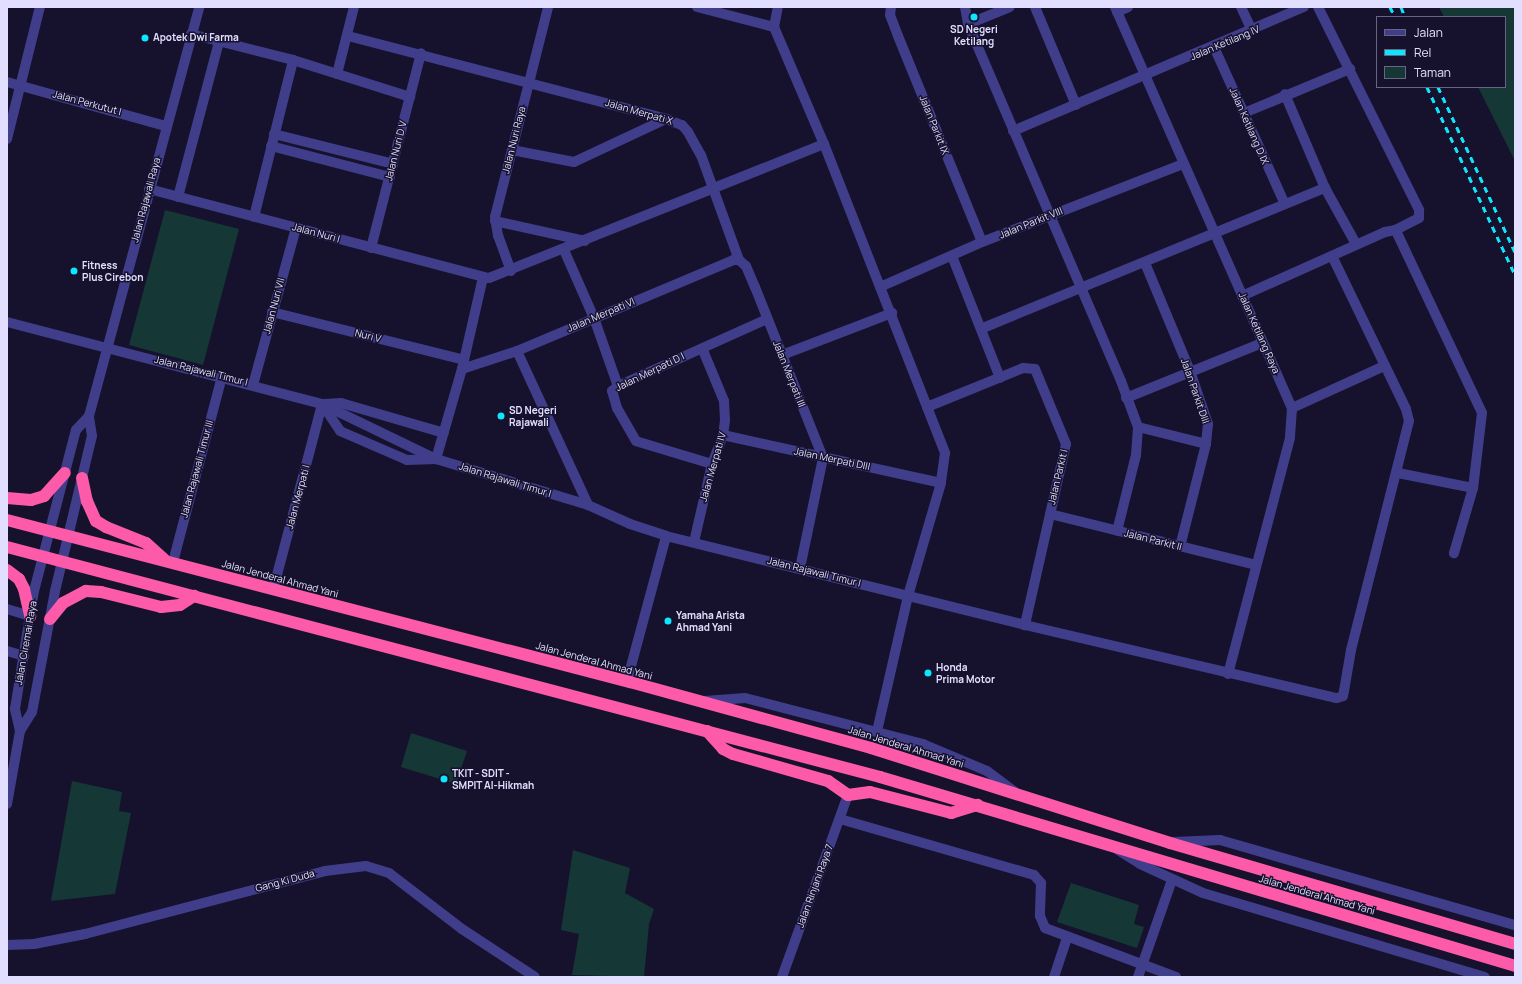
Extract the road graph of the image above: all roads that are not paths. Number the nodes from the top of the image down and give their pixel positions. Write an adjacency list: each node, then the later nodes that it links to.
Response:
1 (40, 7): 30 (street)
2 (199, 7): 19 (street, Jalan Rajawali Raya)
3 (354, 7): 20 (street)
4 (548, 7): 28 (street, Jalan Nuri Raya)
5 (697, 7): 17 (street)
6 (778, 7): 17 (street)
7 (891, 7): 58 (street, Jalan Parkit IX)
8 (965, 7): 16 (street)
9 (1010, 7): 16 (street)
10 (1036, 7): 33 (street)
11 (1128, 7): 15 (street)
12 (1241, 7): 18 (street)
13 (1304, 7): 18 (street, Jalan Ketilang IV)
14 (1318, 7): 25 (street)
15 (1116, 10): 27 (street, Jalan Ketilang Raya)
16 (968, 24): 37 (street)
17 (774, 28): 40 (street)
18 (1252, 31): 22 (street, Jalan Ketilang IV)
19 (191, 34): 21 (street); 36 (street, Jalan Rajawali Raya)
20 (348, 36): 23 (street, Jalan Merpati X); 26 (street)
21 (219, 42): 24 (street); 49 (street)
22 (1214, 47): 27 (street, Jalan Ketilang IV); 34 (street, Jalan Ketilang D IX)
23 (421, 54): 28 (street, Jalan Merpati X); 32 (street, Jalan Nuri D V)
24 (293, 60): 26 (street); 38 (street)
25 (1350, 68): 31 (street); 55 (street)
26 (337, 74): 32 (street)
27 (1144, 77): 33 (street, Jalan Ketilang IV); 44 (street, Jalan Ketilang Raya)
28 (529, 81): 35 (street, Jalan Merpati X); 42 (street, Jalan Nuri Raya)
29 (7, 82): 30 (street, Jalan Perkutut I)
30 (21, 85): 36 (street, Jalan Perkutut I); 39 (street)
31 (1285, 94): 34 (street); 47 (street)
32 (410, 97): 43 (street, Jalan Nuri D V)
33 (1076, 105): 37 (street, Jalan Ketilang IV)
34 (1244, 112): 50 (street, Jalan Ketilang D IX)
35 (666, 119): 42 (street); 46 (street, Jalan Merpati X)
36 (166, 126): 48 (street, Jalan Rajawali Raya)
37 (1013, 131): 51 (street)
38 (274, 134): 41 (street); 43 (street)
39 (7, 139)
40 (824, 144): 46 (street); 68 (street)
41 (271, 146): 45 (street); 52 (street)
42 (512, 150): 53 (street, Jalan Nuri Raya)
43 (393, 164): 45 (street, Jalan Nuri D V)
44 (1183, 164): 51 (street, Jalan Parkit VIII); 56 (street, Jalan Ketilang Raya)
45 (390, 177): 60 (street, Jalan Nuri D V)
46 (712, 188): 57 (street); 64 (street, Jalan Merpati III)
47 (1325, 188): 50 (street); 59 (street)
48 (149, 189): 49 (street, Jalan Nuri I); 78 (street, Jalan Rajawali Raya)
49 (178, 197): 52 (street, Jalan Nuri I)
50 (1285, 204): 56 (street)
51 (1050, 216): 58 (street, Jalan Parkit VIII); 69 (street)
52 (254, 217): 54 (street, Jalan Nuri I)
53 (495, 221): 57 (street); 66 (street, Jalan Nuri Raya)
54 (296, 228): 60 (street, Jalan Nuri I); 71 (street, Jalan Nuri VII)
55 (1395, 230): 59 (street); 105 (street)
56 (1216, 233): 65 (street); 70 (street, Jalan Ketilang Raya)
57 (585, 241): 61 (street)
58 (982, 242): 62 (street, Jalan Parkit VIII)
59 (1356, 244): 63 (street)
60 (371, 248): 67 (street, Jalan Nuri I)
61 (564, 250): 66 (street); 73 (street)
62 (952, 256): 68 (street, Jalan Parkit VIII); 76 (street)
63 (1332, 256): 70 (street); 83 (street)
64 (740, 260): 73 (street, Jalan Merpati VI); 74 (street, Jalan Merpati III)
65 (1145, 263): 69 (street); 84 (street, Jalan Parkit DIII)
66 (512, 271): 67 (street)
67 (483, 277): 82 (street)
68 (880, 287): 72 (street)
69 (1081, 290): 76 (street); 89 (street)
70 (1242, 296): 77 (street, Jalan Ketilang Raya)
71 (272, 312): 82 (street, Nuri V); 87 (street, Jalan Nuri VII)
72 (892, 313): 81 (street); 91 (street)
73 (594, 318): 80 (street, Jalan Merpati VI); 88 (street)
74 (767, 319): 79 (street, Jalan Merpati D I); 81 (street, Jalan Merpati III)
75 (7, 322): 78 (street, Jalan Rajawali Timur I)
76 (983, 328): 86 (street)
77 (1262, 343): 84 (street); 92 (street, Jalan Ketilang Raya)
78 (107, 348): 85 (street, Jalan Rajawali Timur I); 93 (street, Jalan Rajawali Raya)
79 (702, 348): 88 (street, Jalan Merpati D I); 96 (street, Jalan Merpati IV)
80 (516, 351): 82 (street, Jalan Merpati VI); 107 (street)
81 (782, 356): 98 (street, Jalan Merpati III)
82 (463, 364): 95 (street)
83 (1384, 366): 92 (street); 102 (street)
84 (1190, 371): 89 (street); 97 (street, Jalan Parkit DIII)
85 (222, 376): 87 (street, Jalan Rajawali Timur I); 120 (street, Jalan Rajawali Timur III)
86 (1000, 378): 91 (street); 108 (street, Jalan Parkit I)
87 (253, 385): 90 (street, Jalan Rajawali Timur I)
88 (618, 386): 100 (street, Jalan Merpati D I)
89 (1126, 398): 94 (street)
90 (322, 404): 95 (street); 99 (street, Jalan Rajawali Timur I); 99 (street); 124 (street, Jalan Merpati I)
91 (927, 407): 104 (street)
92 (1292, 408): 121 (street, Jalan Ketilang Raya)
93 (89, 416): 101 (street, Jalan Rajawali Raya); 103 (street, Jalan Rajawali Raya)
94 (1138, 427): 97 (street); 111 (street)
95 (444, 434): 99 (street)
96 (723, 435): 98 (street, Jalan Merpati DIII); 100 (street, Jalan Merpati IV)
97 (1206, 444): 116 (street, Jalan Parkit DIII)
98 (823, 458): 104 (street, Jalan Merpati DIII); 122 (street)
99 (436, 459): 107 (street, Jalan Rajawali Timur I)
100 (712, 464): 114 (street, Jalan Merpati IV)
101 (65, 473): 106 (highway); 110 (street, Jalan Rajawali Raya)
102 (1398, 473): 105 (street); 133 (street, Jalan Rajawali Timur I)
103 (82, 478): 112 (street, Jalan Rajawali Raya); 120 (highway)
104 (940, 483): 126 (street)
105 (1473, 488): 117 (street)
106 (7, 498)
107 (588, 505): 113 (street, Jalan Rajawali Timur I)
108 (1050, 514): 111 (street, Jalan Parkit II); 130 (street, Jalan Parkit I)
109 (7, 520): 110 (highway, Jalan Jenderal Ahmad Yani)
110 (49, 531): 112 (highway, Jalan Jenderal Ahmad Yani); 118 (street, Jalan Ciremai Raya)
111 (1117, 531): 116 (street, Jalan Parkit II)
112 (68, 536): 119 (street, Jalan Ciremai Raya); 120 (highway, Jalan Jenderal Ahmad Yani)
113 (666, 536): 114 (street, Jalan Rajawali Timur I); 134 (street)
114 (694, 542): 122 (street, Jalan Rajawali Timur I)
115 (7, 547): 118 (highway, Jalan Jenderal Ahmad Yani)
116 (1180, 547): 121 (street, Jalan Parkit II)
117 (1454, 553)
118 (43, 555): 119 (highway, Jalan Jenderal Ahmad Yani); 128 (street, Jalan Ciremai Raya)
119 (62, 560): 125 (highway, Jalan Jenderal Ahmad Yani); 129 (street, Jalan Ciremai Raya)
120 (169, 561): 124 (highway, Jalan Jenderal Ahmad Yani)
121 (1256, 564): 133 (street, Jalan Ketilang Raya)
122 (800, 568): 126 (street, Jalan Rajawali Timur I)
123 (7, 570): 128 (highway)
124 (273, 590): 134 (highway, Jalan Jenderal Ahmad Yani)
125 (194, 596): 129 (highway); 136 (highway, Jalan Jenderal Ahmad Yani)
126 (908, 596): 130 (street, Jalan Rajawali Timur I); 137 (street)
127 (7, 609): 128 (street)
128 (30, 616): 132 (street, Jalan Ciremai Raya)
129 (50, 619): 138 (street, Jalan Ciremai Raya)
130 (1025, 625): 133 (street, Jalan Rajawali Timur I)
131 (7, 651): 132 (street)
132 (24, 656): 138 (street, Jalan Ciremai Raya)
133 (1228, 674)
134 (626, 681): 135 (highway, Jalan Jenderal Ahmad Yani)
135 (701, 702): 137 (street); 139 (highway, Jalan Jenderal Ahmad Yani)
136 (707, 731): 140 (highway); 142 (highway, Jalan Jenderal Ahmad Yani)
137 (877, 731): 139 (street)
138 (20, 732): 141 (street, Jalan Ciremai Raya)
139 (1016, 793): 144 (highway, Jalan Jenderal Ahmad Yani)
140 (847, 798): 142 (highway); 143 (street, Jalan Rinjani Raya 7)
141 (7, 804)
142 (978, 805): 145 (highway, Jalan Jenderal Ahmad Yani)
143 (841, 815): 148 (street); 154 (street, Jalan Rinjani Raya 7)
144 (1170, 843): 147 (street, Jalan Jenderal Ahmad Yani); 149 (highway, Jalan Jenderal Ahmad Yani)
145 (1112, 846): 146 (street, Jalan Jenderal Ahmad Yani); 152 (highway, Jalan Jenderal Ahmad Yani)
146 (1172, 880): 151 (street); 158 (street, Jalan Jenderal Ahmad Yani)
147 (1515, 925)
148 (1067, 938): 151 (street); 155 (street)
149 (1515, 944)
150 (7, 945): 153 (street, Gang Ki Duda)
151 (1143, 965): 156 (street); 157 (street)
152 (1515, 966)
153 (535, 977)
154 (782, 977)
155 (1054, 977)
156 (1138, 977)
157 (1176, 977)
158 (1485, 977)

